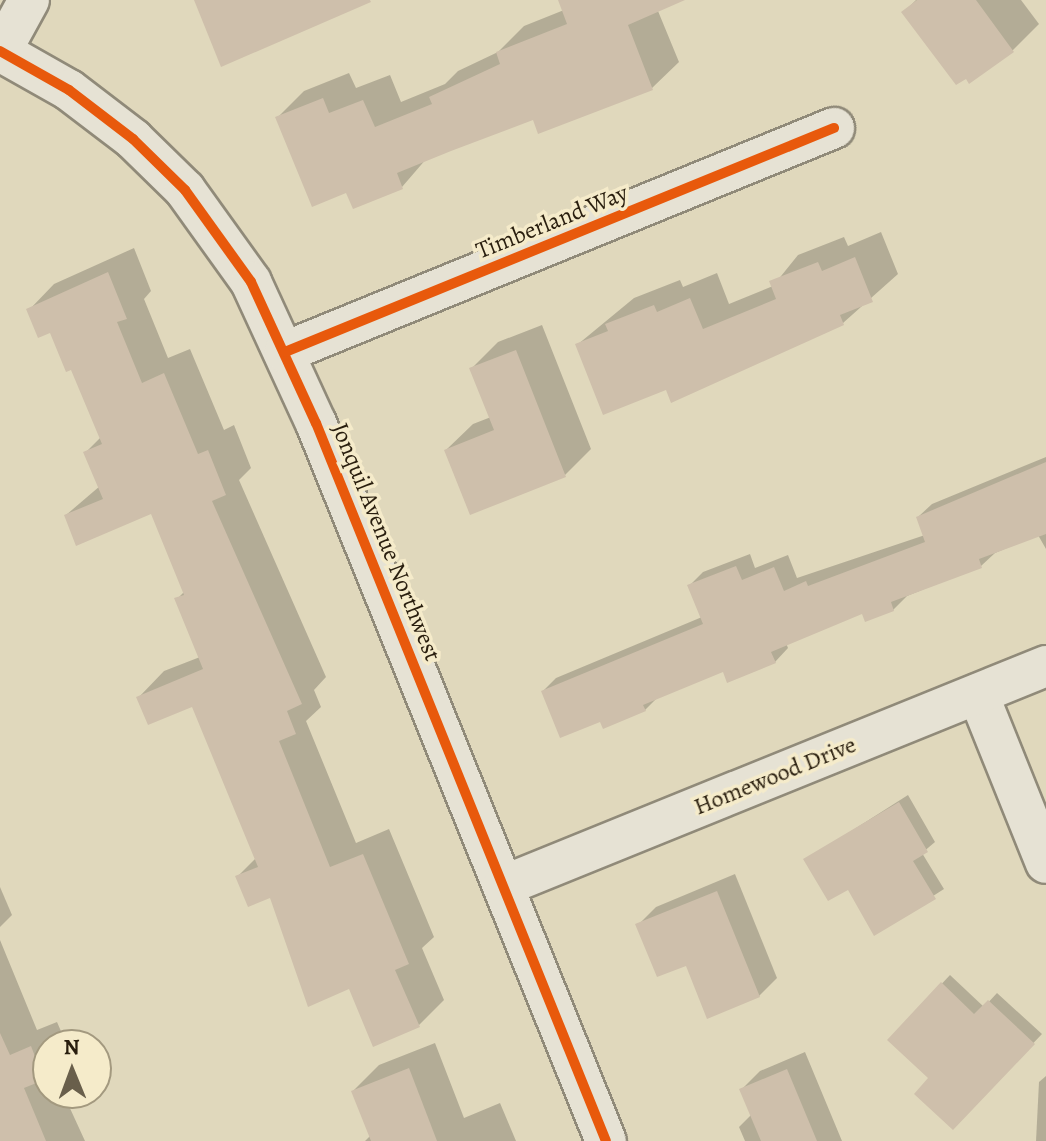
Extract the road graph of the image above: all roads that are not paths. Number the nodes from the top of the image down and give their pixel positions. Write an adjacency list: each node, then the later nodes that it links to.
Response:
1 (29, 0): 2 (street)
2 (0, 51): 4 (street, Jonquil Avenue Northwest)
3 (834, 128): 4 (street, Timberland Way)
4 (285, 352): 8 (street, Jonquil Avenue Northwest)
5 (1046, 666): 6 (street, Homewood Drive)
6 (978, 694): 7 (street); 8 (street, Homewood Drive)
7 (1046, 863)
8 (503, 886): 9 (street, Jonquil Avenue Northwest)
9 (606, 1141)

